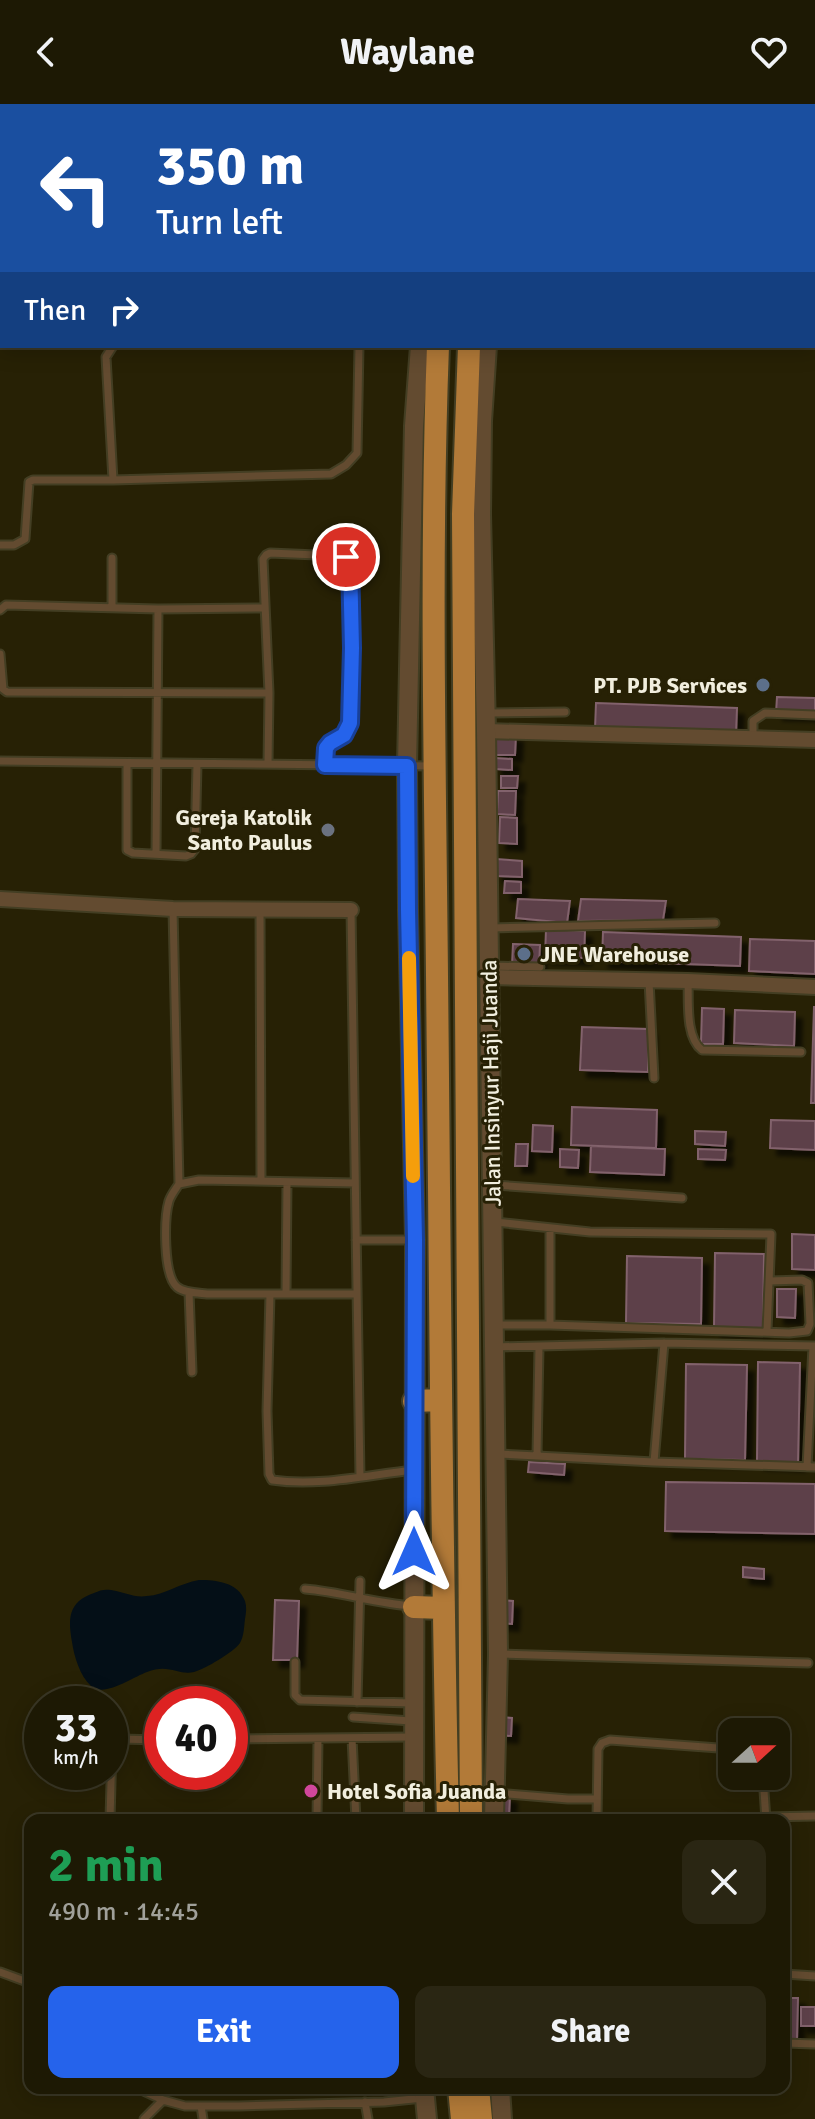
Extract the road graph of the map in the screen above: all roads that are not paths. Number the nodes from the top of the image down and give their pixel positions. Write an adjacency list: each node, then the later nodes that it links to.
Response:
1 (112, 348): 7 (lane)
2 (359, 348): 7 (lane)
3 (420, 348): 15 (street)
4 (438, 348): 16 (highway)
5 (469, 348): 8 (highway, Jalan Insinyur Haji Juanda)
6 (487, 348): 8 (street, Jalan Insinyur Haji Juanda)
7 (113, 480): 9 (lane)
8 (472, 514): 22 (street, Jalan Insinyur Haji Juanda); 102 (highway, Jalan Insinyur Haji Juanda)
9 (0, 545)
10 (112, 558): 11 (lane)
11 (112, 607): 13 (lane); 14 (lane)
12 (265, 608): 13 (lane); 19 (lane); 30 (lane)
13 (158, 609): 18 (lane)
14 (0, 610)
15 (408, 650): 16 (lane); 31 (street)
16 (435, 651): 32 (highway)
17 (0, 654): 18 (lane)
18 (158, 692): 19 (lane); 27 (lane)
19 (269, 693): 29 (lane)
20 (565, 712): 22 (lane)
21 (815, 715): 23 (lane)
22 (486, 722): 23 (street); 39 (street, Jalan Insinyur Haji Juanda)
23 (753, 739): 24 (street)
24 (815, 740)
25 (0, 761): 26 (lane)
26 (127, 763): 27 (lane); 33 (lane)
27 (157, 763): 28 (lane); 33 (lane)
28 (197, 764): 29 (lane); 33 (lane)
29 (268, 764): 30 (lane)
30 (325, 765): 31 (lane)
31 (407, 766): 32 (lane); 56 (street)
32 (435, 766): 70 (highway)
33 (156, 854)
34 (0, 899): 35 (street)
35 (173, 909): 36 (street); 50 (lane)
36 (260, 910): 37 (street); 47 (lane)
37 (351, 910): 49 (lane)
38 (715, 923): 39 (lane)
39 (489, 928): 41 (street, Jalan Insinyur Haji Juanda)
40 (540, 967): 41 (lane)
41 (489, 972): 42 (street); 51 (street, Jalan Insinyur Haji Juanda)
42 (649, 981): 43 (street); 46 (lane)
43 (688, 981): 44 (street); 45 (lane)
44 (815, 987)
45 (801, 1052)
46 (654, 1078)
47 (261, 1181): 48 (lane); 50 (lane)
48 (287, 1182): 49 (lane); 60 (lane)
49 (355, 1183): 55 (lane)
50 (179, 1184): 58 (lane)
51 (492, 1184): 52 (lane); 53 (street, Jalan Insinyur Haji Juanda)
52 (682, 1198)
53 (492, 1221): 54 (lane); 62 (street, Jalan Insinyur Haji Juanda)
54 (550, 1228): 57 (lane); 63 (lane)
55 (356, 1240): 56 (lane); 61 (lane)
56 (407, 1240): 71 (street)
57 (770, 1281): 64 (lane); 64 (lane)
58 (189, 1292): 59 (lane); 69 (lane)
59 (270, 1294): 60 (lane); 77 (lane)
60 (286, 1294): 61 (lane)
61 (357, 1294): 77 (lane)
62 (494, 1325): 63 (lane); 67 (street, Jalan Insinyur Haji Juanda)
63 (550, 1325): 64 (lane)
64 (767, 1331)
65 (664, 1343): 66 (lane); 68 (lane); 74 (lane)
66 (814, 1346): 75 (lane)
67 (494, 1347): 68 (lane); 72 (street, Jalan Insinyur Haji Juanda)
68 (539, 1347): 73 (lane)
69 (192, 1372)
70 (440, 1400): 71 (highway); 82 (highway)
71 (414, 1401): 76 (street)
72 (495, 1454): 73 (lane); 83 (street, Jalan Insinyur Haji Juanda)
73 (537, 1455): 74 (lane)
74 (654, 1462): 75 (lane)
75 (811, 1467)
76 (408, 1471): 77 (lane); 81 (street)
77 (360, 1477)
78 (360, 1581): 80 (lane)
79 (305, 1589): 80 (lane)
80 (360, 1600): 81 (lane); 86 (lane)
81 (404, 1606): 82 (highway); 88 (street)
82 (443, 1608): 101 (highway)
83 (498, 1654): 85 (lane); 95 (street, Jalan Insinyur Haji Juanda)
84 (295, 1662): 86 (lane)
85 (808, 1663)
86 (357, 1702): 88 (lane)
87 (353, 1717): 88 (lane)
88 (408, 1723): 89 (lane); 100 (street)
89 (352, 1738): 91 (lane); 99 (lane)
90 (248, 1739): 91 (lane)
91 (318, 1739): 98 (lane)
92 (144, 1740): 97 (lane)
93 (718, 1748): 96 (lane)
94 (764, 1790): 105 (lane)
95 (493, 1793): 96 (lane); 103 (street, Jalan Insinyur Haji Juanda)
96 (597, 1799): 104 (lane)
97 (110, 1814)
98 (317, 1814)
99 (356, 1814)
100 (414, 1814)
101 (448, 1814)
102 (471, 1814)
103 (494, 1814)
104 (597, 1814)
105 (766, 1814)
106 (815, 1816): 107 (lane)
107 (790, 1817)
108 (0, 1972): 111 (lane)
109 (790, 1974): 110 (lane)
110 (815, 1976)
111 (24, 1981)
112 (790, 2043): 113 (lane)
113 (815, 2044)
114 (152, 2094): 119 (lane)
115 (460, 2094): 126 (highway)
116 (479, 2094): 127 (highway)
117 (500, 2094): 128 (street)
118 (421, 2095): 120 (lane); 125 (street)
119 (163, 2100): 121 (lane); 122 (lane)
120 (365, 2102): 121 (lane); 124 (lane)
121 (201, 2106): 123 (lane)
122 (144, 2119)
123 (203, 2119)
124 (368, 2119)
125 (427, 2119)
126 (462, 2119)
127 (481, 2119)
128 (502, 2119)

